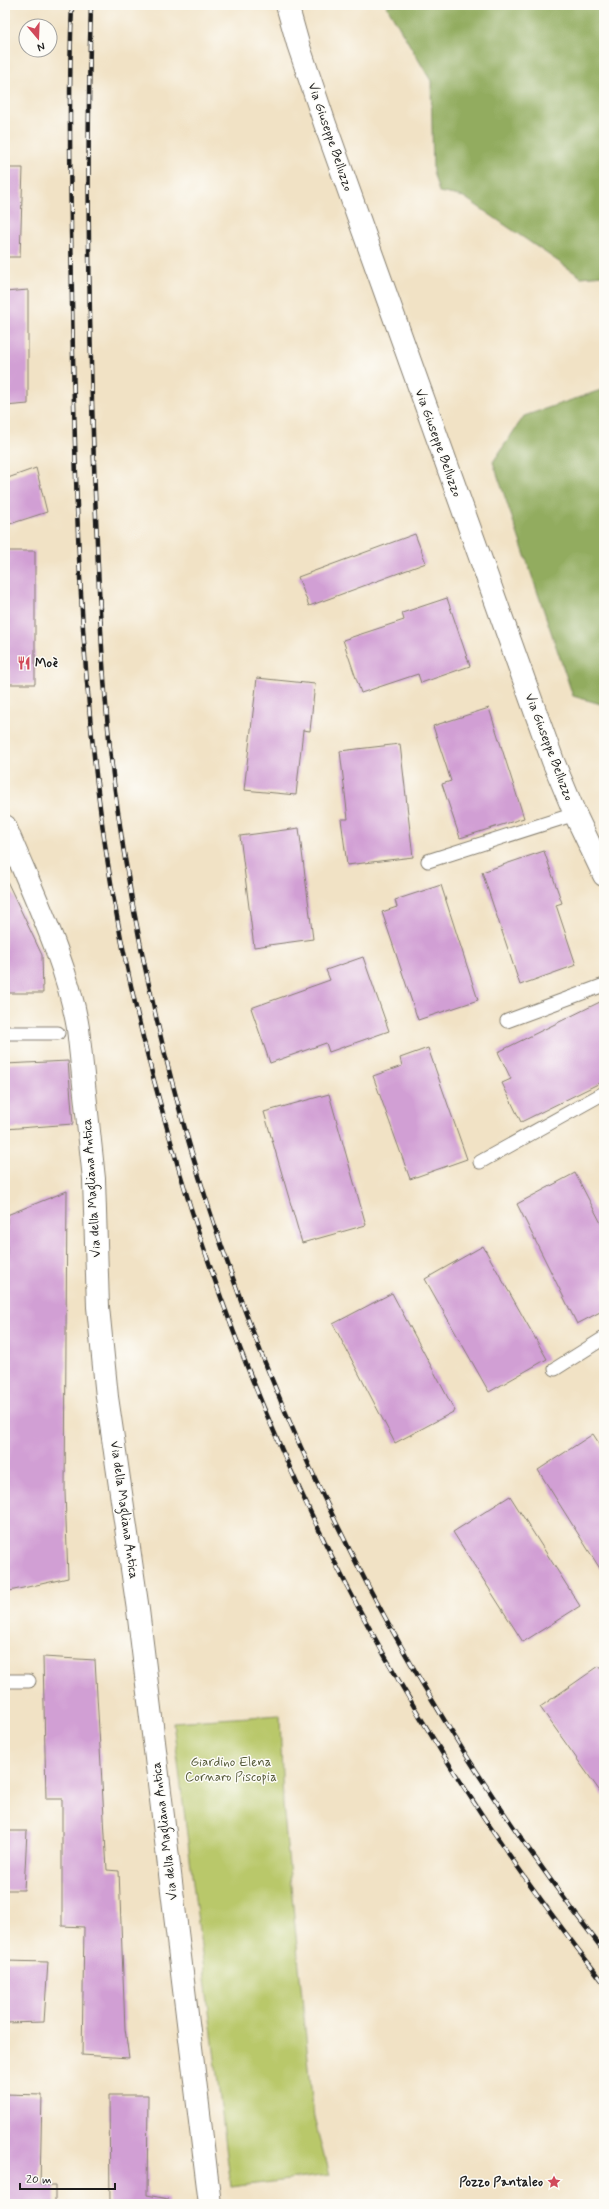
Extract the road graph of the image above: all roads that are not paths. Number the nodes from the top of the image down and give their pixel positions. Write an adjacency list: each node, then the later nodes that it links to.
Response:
1 (287, 5): 2 (street, Via Giuseppe Belluzzo)
2 (575, 814): 4 (lane); 5 (street, Via Giuseppe Belluzzo)
3 (5, 826): 16 (street, Via della Magliana Antica)
4 (428, 861)
5 (604, 875)
6 (604, 985): 7 (lane)
7 (507, 1021)
8 (5, 1033): 9 (lane)
9 (58, 1033)
10 (604, 1093): 11 (lane)
11 (480, 1162)
12 (604, 1338): 13 (lane)
13 (556, 1369)
14 (5, 1680): 15 (lane)
15 (29, 1681)
16 (210, 2204)

